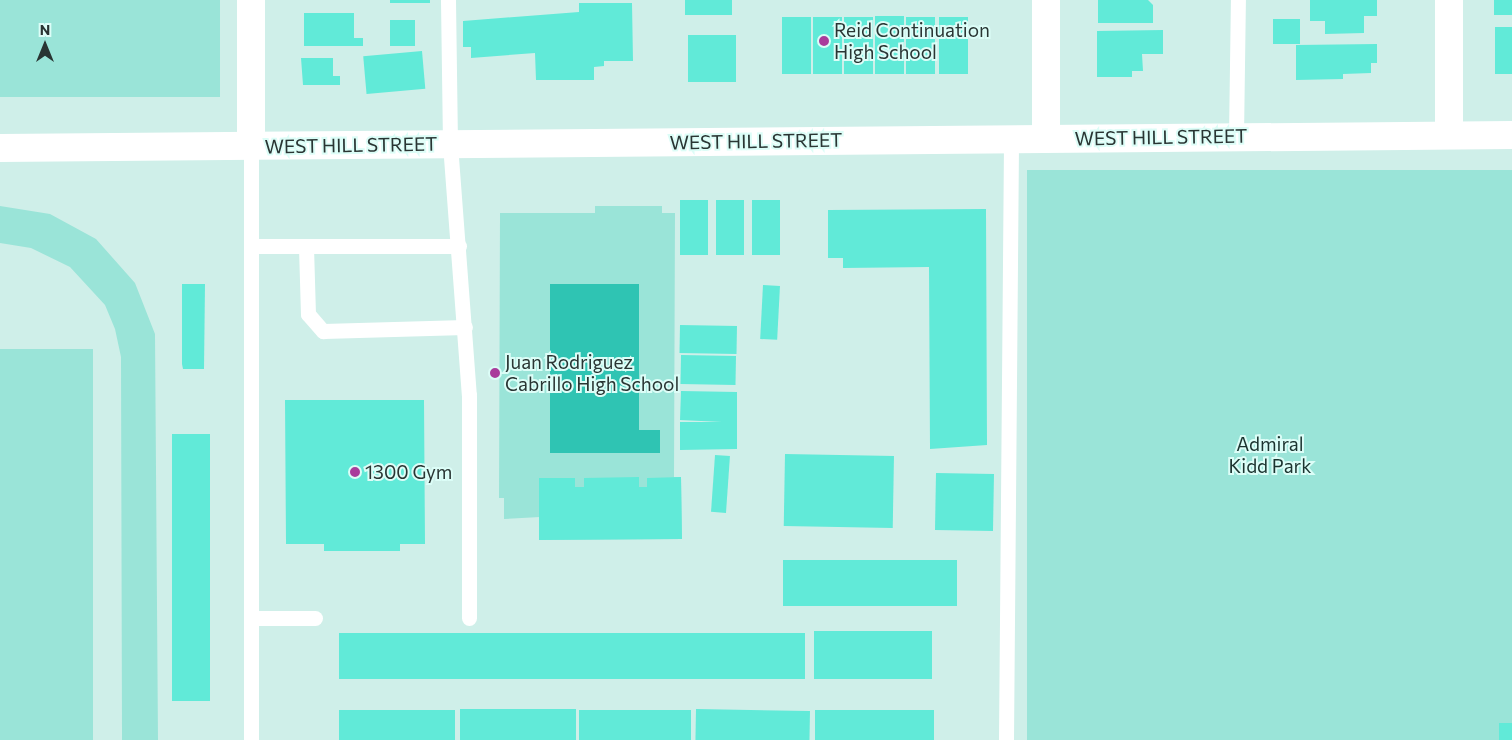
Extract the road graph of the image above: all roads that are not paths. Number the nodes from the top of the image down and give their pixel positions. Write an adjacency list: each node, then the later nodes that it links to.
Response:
1 (251, 0): 12 (street)
2 (448, 0): 11 (lane)
3 (1046, 0): 9 (street)
4 (1238, 0): 8 (lane)
5 (1449, 0): 7 (street)
6 (1512, 134): 7 (street, WEST HILL STREET)
7 (1449, 135): 8 (street, WEST HILL STREET)
8 (1236, 137): 9 (street, WEST HILL STREET)
9 (1046, 138): 10 (street, WEST HILL STREET)
10 (1011, 139): 11 (street, WEST HILL STREET); 22 (lane)
11 (450, 144): 12 (street, WEST HILL STREET); 15 (lane)
12 (251, 146): 13 (street, WEST HILL STREET); 14 (lane)
13 (0, 148)
14 (251, 246): 16 (lane); 18 (lane)
15 (459, 246): 16 (lane); 17 (lane)
16 (306, 247): 17 (lane)
17 (465, 327): 20 (lane)
18 (251, 618): 19 (lane); 21 (lane)
19 (315, 618)
20 (469, 618)
21 (251, 740)
22 (1006, 740)

